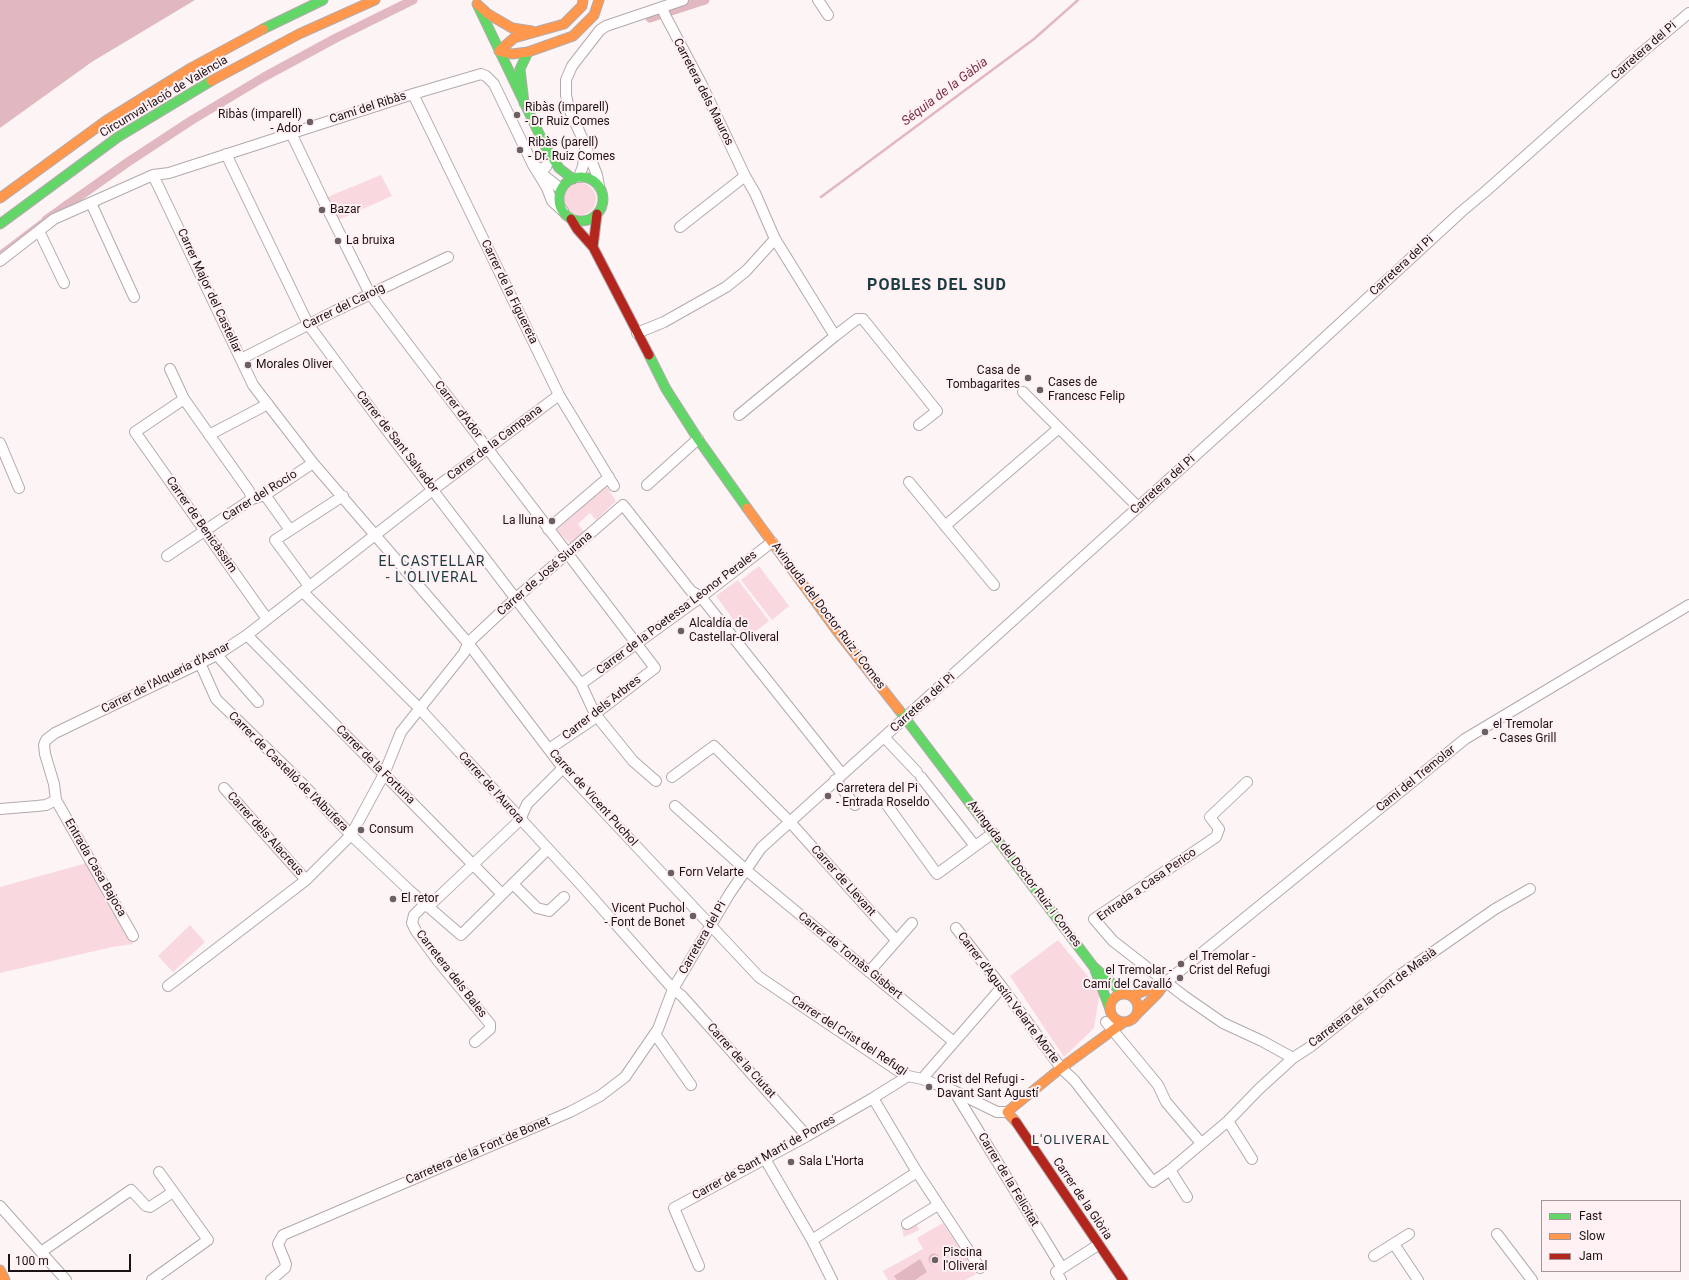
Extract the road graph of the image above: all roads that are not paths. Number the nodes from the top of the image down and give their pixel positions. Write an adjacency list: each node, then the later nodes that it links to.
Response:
1 (323, 0): 27 (main road, Circumval·lació de València)
2 (375, 0): 32 (main road, Circumval·lació de València)
3 (584, 0): 11 (main road)
4 (599, 0): 13 (main road)
5 (683, 0): 8 (street)
6 (818, 0): 10 (street)
7 (476, 2): 11 (main road); 12 (main road)
8 (664, 12): 18 (street); 23 (street, Carretera dels Mauros)
9 (1689, 13): 66 (street, Carretera del Pi)
10 (828, 15)
11 (537, 31): 12 (main road)
12 (499, 51): 13 (main road); 15 (main road)
13 (528, 52): 15 (main road)
14 (413, 94): 16 (street, Camí del Ribàs); 21 (street, Camí del Ribàs); 48 (street, Carrer de la Figuereta)
15 (524, 103): 17 (main road)
16 (291, 133): 19 (street, Camí del Ribàs); 40 (street, Carrer d'Ador)
17 (545, 146): 20 (main road); 24 (main road)
18 (586, 147): 24 (street); 25 (street)
19 (226, 154): 22 (street, Camí del Ribàs); 42 (street, Carrer de Sant Salvador)
20 (549, 159): 21 (street); 26 (main road)
21 (534, 165): 26 (street, Camí del Ribàs); 29 (street, Camí del Ribàs)
22 (153, 175): 28 (street, Camí del Ribàs); 45 (street, Carrer Major del Castellar)
23 (745, 176): 33 (street); 35 (street, Carretera dels Mauros)
24 (576, 178): 25 (main road); 26 (main road)
25 (599, 186): 30 (main road)
26 (562, 189): 29 (main road)
27 (0, 198)
28 (91, 203): 34 (street, Camí del Ribàs); 41 (street)
29 (562, 211): 31 (main road)
30 (597, 214): 31 (main road); 36 (main road)
31 (571, 219): 36 (main road, Avinguda del Doctor Ruiz i Comes)
32 (0, 224)
33 (680, 227)
34 (39, 231): 38 (street, Camí del Ribàs); 39 (street)
35 (775, 239): 43 (street); 44 (street, Carretera dels Mauros)
36 (593, 247): 43 (main road, Avinguda del Doctor Ruiz i Comes)
37 (448, 257): 40 (street, Carrer del Caroig)
38 (0, 261)
39 (64, 283)
40 (370, 294): 42 (street, Carrer del Caroig); 57 (street, Carrer d'Ador)
41 (134, 296)
42 (308, 324): 45 (street, Carrer del Caroig); 62 (street, Carrer de Sant Salvador)
43 (637, 333): 55 (main road, Avinguda del Doctor Ruiz i Comes)
44 (834, 336): 51 (street); 52 (street)
45 (241, 359): 50 (street, Carrer Major del Castellar)
46 (170, 369): 49 (street)
47 (1024, 392): 53 (street)
48 (559, 395): 57 (street, Carrer de la Campana); 68 (street, Carrer de la Figuereta)
49 (184, 399): 54 (street); 70 (street, Carrer de Benicàssim)
50 (268, 404): 54 (street); 58 (street, Carrer Major del Castellar)
51 (740, 415)
52 (919, 425)
53 (1059, 428): 66 (street); 67 (street)
54 (209, 435): 65 (street)
55 (698, 439): 60 (street); 72 (main road, Avinguda del Doctor Ruiz i Comes)
56 (0, 443): 61 (street)
57 (488, 449): 62 (street, Carrer de la Campana); 68 (street, Carrer d'Ador)
58 (314, 463): 63 (street, Carrer del Rocío); 64 (street, Carrer Major del Castellar)
59 (909, 482): 67 (street)
60 (648, 485)
61 (19, 488)
62 (434, 489): 71 (street, Carrer de la Campana); 78 (street, Carrer de Sant Salvador)
63 (265, 495): 65 (street, Carrer del Rocío); 69 (street)
64 (342, 496): 69 (street); 71 (street, Carrer Major del Castellar)
65 (252, 499): 70 (street, Carrer del Rocío)
66 (1138, 508): 91 (street, Carretera del Pi)
67 (945, 526): 75 (street)
68 (548, 529): 73 (street, Carrer d'Ador)
69 (290, 530): 76 (street, Carrer de l'Aurora)
70 (206, 531): 74 (street, Carrer del Rocío); 80 (street, Carrer de Benicàssim)
71 (375, 535): 76 (street, Carrer de l'Alqueria d'Asnar); 82 (street, Carrer de Vicent Puchol)
72 (772, 542): 77 (street, Carrer de la Poetessa Leonor Perales); 91 (main road, Avinguda del Doctor Ruiz i Comes)
73 (568, 554): 77 (street, Carrer de José Siurana); 78 (street, Carrer de José Siurana); 83 (street, Carrer d'Ador)
74 (167, 556)
75 (994, 585)
76 (306, 589): 80 (street, Carrer de l'Alqueria d'Asnar); 89 (street, Carrer de l'Aurora)
77 (701, 597): 83 (street, Carrer de la Poetessa Leonor Perales); 97 (street)
78 (516, 598): 82 (street, Carrer de José Siurana); 87 (street, Carrer de Sant Salvador)
79 (1689, 605): 127 (street, Camí del Tremolar)
80 (267, 619): 81 (street, Carrer de l'Alqueria d'Asnar)
81 (248, 635): 84 (street, Carrer de l'Alqueria d'Asnar); 95 (street, Carrer de la Fortuna)
82 (468, 643): 89 (street, Carrer de José Siurana); 93 (street, Carrer de Vicent Puchol)
83 (637, 644): 86 (street, Carrer d'Ador); 87 (street, Carrer de la Poetessa Leonor Perales)
84 (217, 655): 85 (street, Carrer de l'Alqueria d'Asnar); 88 (street)
85 (200, 663): 101 (street, Carrer de l'Alqueria d'Asnar); 109 (street, Carrer de Castelló de l'Albufera)
86 (655, 668): 90 (street, Carrer dels Arbres)
87 (581, 684): 90 (street, Carrer de Sant Salvador)
88 (258, 702)
89 (420, 709): 95 (street, Carrer de José Siurana); 106 (street, Carrer de l'Aurora)
90 (595, 714): 93 (street, Carrer dels Arbres); 98 (street, Carrer de Sant Salvador)
91 (906, 718): 92 (street, Carretera del Pi); 108 (main road, Avinguda del Doctor Ruiz i Comes)
92 (884, 738): 97 (street, Carretera del Pi); 110 (street, Avinguda del Doctor Ruiz i Comes)
93 (549, 749): 94 (street, Carrer de Vicent Puchol)
94 (563, 768): 106 (street, Carretera dels Bales); 121 (street, Carrer de Vicent Puchol)
95 (384, 774): 109 (street, Carrer de José Siurana); 112 (street, Carrer de la Fortuna)
96 (672, 777): 107 (street, Carrer de Llevant)
97 (838, 777): 102 (street); 107 (street, Carretera del Pi)
98 (656, 780)
99 (1247, 782): 127 (street, Entrada a Casa Perico)
100 (224, 788): 114 (street, Carrer dels Alacreus)
101 (56, 800): 105 (street); 123 (street, Entrada Casa Bajoca)
102 (855, 805)
103 (887, 805): 110 (street)
104 (675, 806): 113 (street, Carrer de Tomàs Gisbert)
105 (0, 808)
106 (520, 820): 111 (street, Carrer de l'Aurora); 112 (street, Carretera dels Bales)
107 (790, 822): 113 (street, Carretera del Pi); 124 (street, Carrer de Llevant)
108 (993, 833): 110 (street); 125 (main road, Avinguda del Doctor Ruiz i Comes)
109 (352, 835): 114 (street, Carrer de José Siurana); 119 (street, Carrer de Castelló de l'Albufera)
110 (975, 846)
111 (548, 849): 115 (street); 130 (street, Carrer de l'Aurora)
112 (473, 864): 117 (street, Carrer de la Fortuna); 119 (street, Carretera dels Bales)
113 (746, 870): 121 (street, Carretera del Pi); 126 (street, Carrer de Tomàs Gisbert)
114 (306, 880): 128 (street, Carrer de José Siurana)
115 (513, 884): 117 (street); 118 (street)
116 (1530, 889): 141 (street, Carretera de la Font de Masià)
117 (502, 894): 119 (street, Carrer de Castelló de l'Albufera)
118 (564, 896)
119 (427, 906): 138 (street, Carretera dels Bales)
120 (912, 923): 124 (street)
121 (710, 927): 130 (street, Carretera del Pi); 143 (street, Carrer del Crist del Refugi)
122 (956, 928): 129 (street, Carrer d'Agustín Velarte Morte)
123 (133, 936)
124 (896, 940): 126 (street)
125 (1093, 966): 131 (main road, Avinguda del Doctor Ruiz i Comes); 132 (main road, Avinguda del Doctor Ruiz i Comes)
126 (869, 972): 139 (street, Carrer de Tomàs Gisbert)
127 (1165, 983): 131 (main road, Camí del Tremolar); 133 (main road, Camí del Tremolar); 141 (street)
128 (168, 986)
129 (1002, 987): 139 (street); 142 (street, Carrer d'Agustín Velarte Morte)
130 (673, 989): 137 (street, Carretera de la Font de Bonet); 150 (street, Carrer de la Ciutat)
131 (1129, 995): 132 (main road); 133 (main road)
132 (1110, 1011): 134 (main road); 135 (main road)
133 (1137, 1014): 135 (main road)
134 (1106, 1022): 136 (street); 140 (main road)
135 (1124, 1022): 136 (main road)
136 (1115, 1033): 140 (main road); 151 (street)
137 (655, 1034): 145 (street); 177 (street, Carretera de la Font de Bonet)
138 (475, 1042)
139 (954, 1042): 144 (street)
140 (1095, 1042): 142 (main road)
141 (1293, 1058): 149 (street, Carretera de la Font de Masià)
142 (1061, 1068): 148 (main road); 157 (street, Carrer d'Agustín Velarte Morte)
143 (908, 1076): 144 (street, Carrer del Crist del Refugi); 147 (street, Carrer de Sant Martí de Porres)
144 (922, 1079): 146 (street, Carrer del Crist del Refugi)
145 (691, 1086)
146 (954, 1091): 148 (street, Carrer del Crist del Refugi); 173 (street, Carrer de la Felicitat)
147 (873, 1098): 150 (street, Carrer de Sant Martí de Porres); 156 (street)
148 (1007, 1112): 167 (main road, Carrer de la Glòria)
149 (1228, 1121): 151 (street, Carretera de la Font de Masià); 152 (street)
150 (807, 1136): 153 (street, Carrer de Sant Martí de Porres)
151 (1201, 1143): 154 (street, Carretera de la Font de Masià)
152 (1252, 1158)
153 (765, 1159): 165 (street); 170 (street, Carrer de Sant Martí de Porres)
154 (1170, 1170): 157 (street, Carretera de la Font de Masià); 159 (street)
155 (159, 1172): 158 (street)
156 (917, 1172): 160 (street); 165 (street)
157 (1152, 1182)
158 (174, 1194): 168 (street); 176 (street)
159 (1187, 1197)
160 (938, 1205): 162 (street); 171 (street)
161 (0, 1206): 168 (street)
162 (907, 1224)
163 (1410, 1234): 166 (street)
164 (1497, 1234): 181 (street)
165 (812, 1240): 178 (street)
166 (1394, 1244): 169 (street); 180 (street)
167 (1098, 1245): 173 (street); 179 (main road, Carrer de la Glòria)
168 (41, 1252): 175 (street)
169 (1374, 1256)
170 (699, 1266)
171 (980, 1268)
172 (0, 1270): 174 (main road)
173 (1059, 1273)
174 (5, 1280)
175 (66, 1280)
176 (152, 1280)
177 (271, 1280)
178 (832, 1280)
179 (1123, 1280)
180 (1418, 1280)
181 (1532, 1280)

